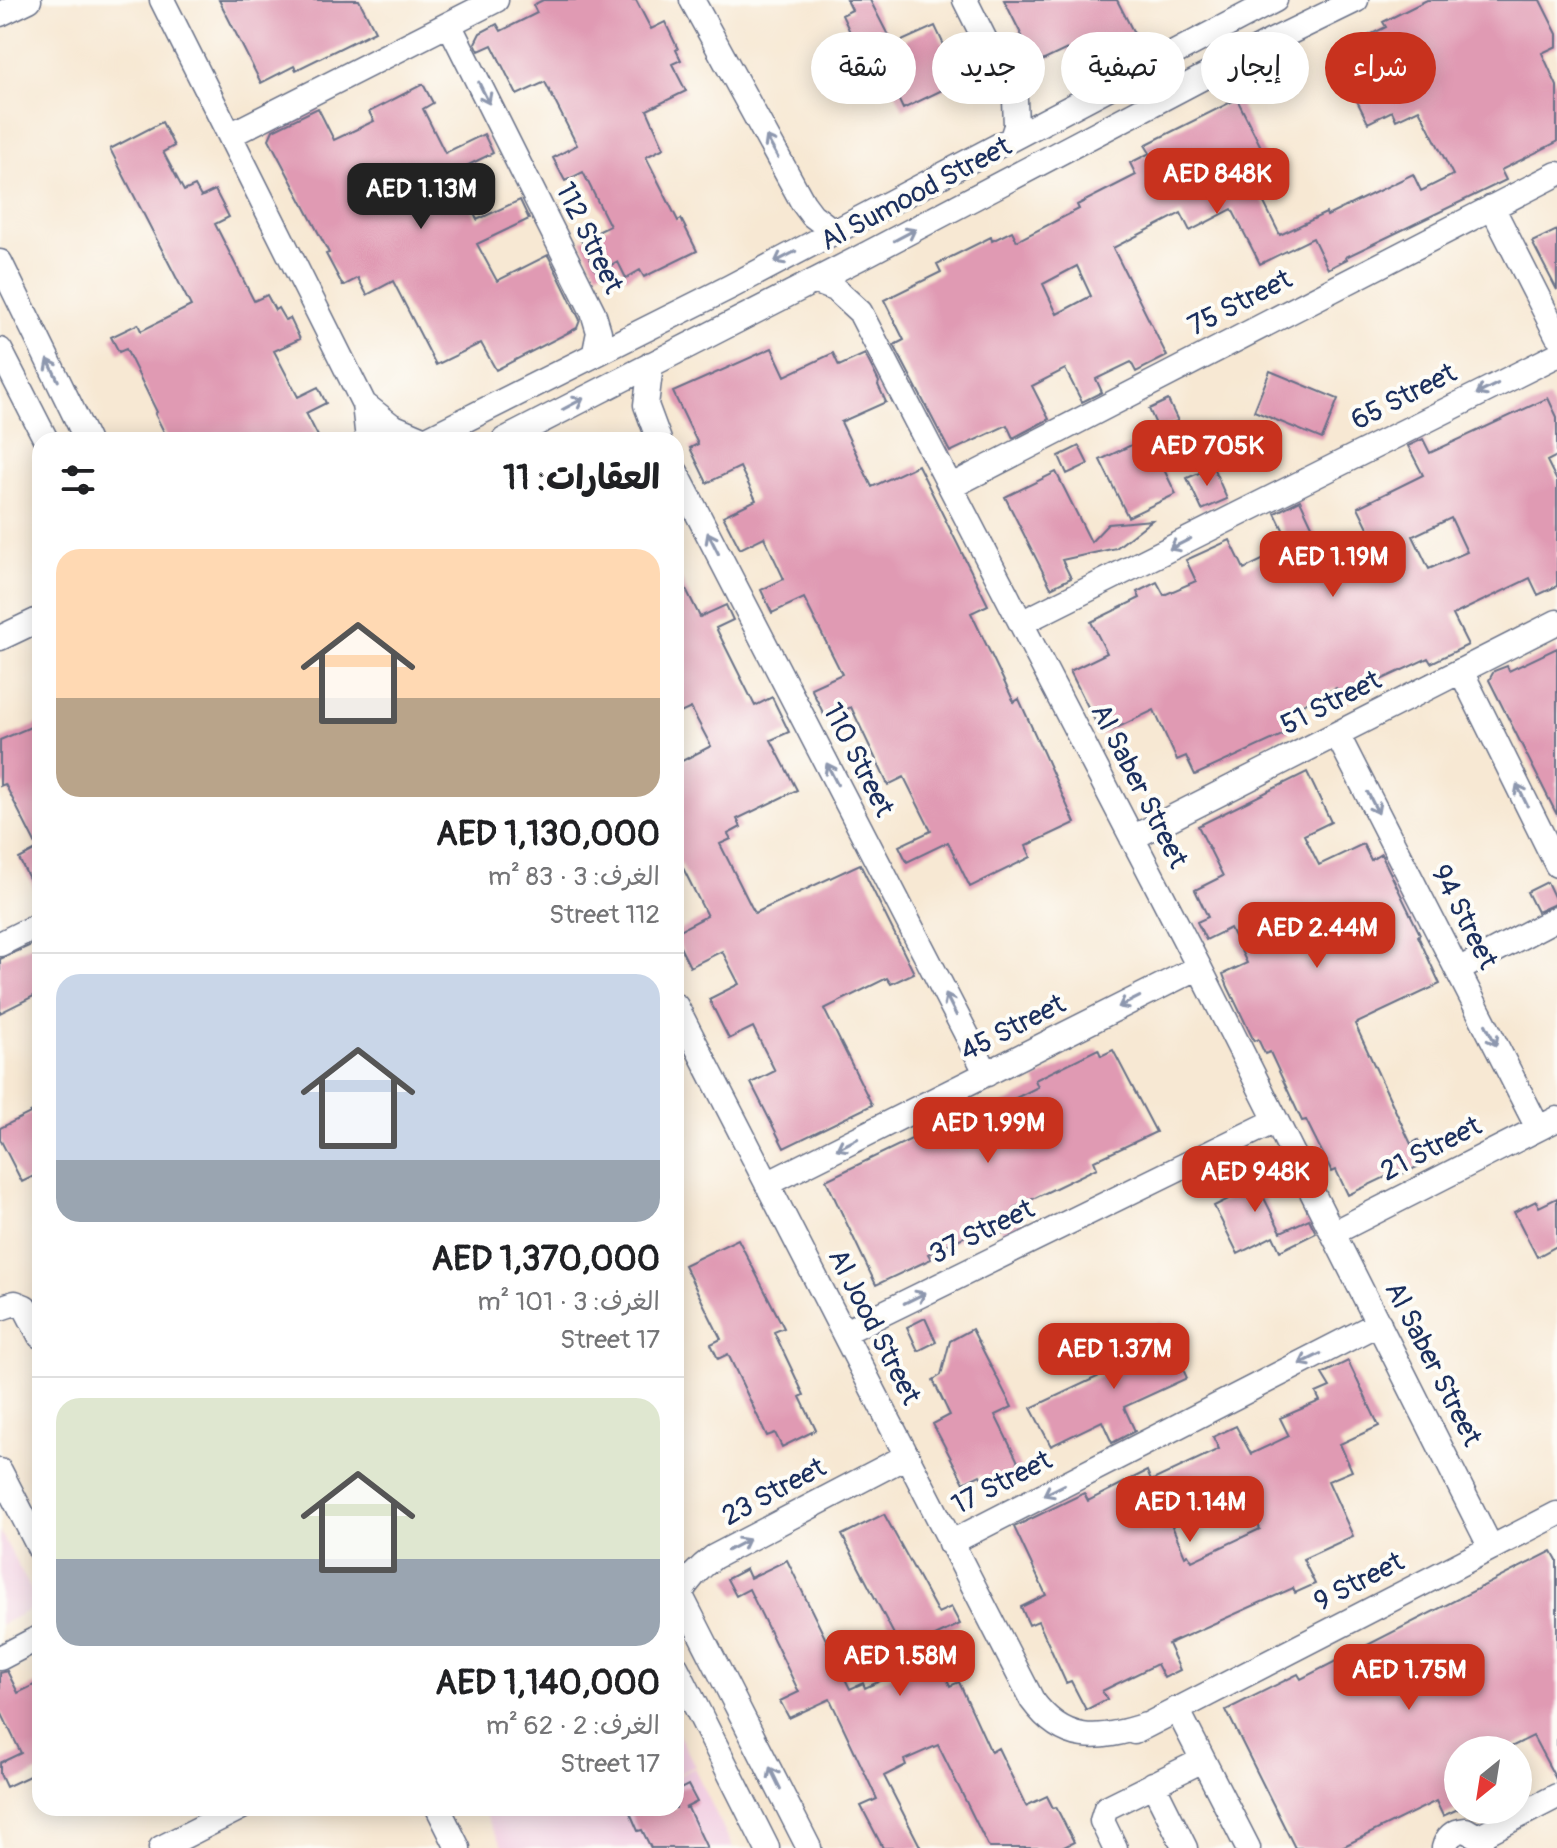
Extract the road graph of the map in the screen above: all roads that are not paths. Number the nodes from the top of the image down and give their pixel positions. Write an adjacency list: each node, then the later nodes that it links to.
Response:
1 (29, 0): 9 (street)
2 (162, 0): 11 (street)
3 (496, 0): 10 (street)
4 (692, 0): 15 (street, one-way to 4)
5 (965, 0): 12 (street)
6 (1275, 0): 8 (street, Al Sumood Street)
7 (1356, 0): 16 (street, Al Sumood Street, one-way to 7)
8 (1244, 6): 12 (street, Al Sumood Street)
9 (0, 14)
10 (449, 24): 11 (street); 24 (street, 112 Street, one-way to 24)
11 (230, 135): 27 (street)
12 (1012, 138): 15 (street, Al Sumood Street)
13 (1557, 174): 14 (street, 75 Street)
14 (1492, 207): 22 (street); 35 (street, 75 Street)
15 (833, 231): 24 (street, Al Sumood Street, one-way to 24)
16 (869, 253): 18 (street, Al Sumood Street); 20 (street)
17 (0, 262): 21 (street)
18 (814, 281): 20 (street, Al Saber Street); 26 (street, Al Sumood Street)
19 (0, 286): 21 (street)
20 (860, 312): 35 (street, Al Saber Street)
21 (27, 316): 29 (street, one-way to 21)
22 (1557, 335)
23 (0, 350): 28 (street)
24 (595, 352): 32 (street, Al Sumood Street)
25 (1557, 355): 39 (street, 65 Street, one-way to 39)
26 (651, 364): 33 (street, Al Sumood Street, one-way to 26); 34 (street)
27 (364, 404): 30 (street); 31 (street)
28 (42, 432)
29 (83, 432)
30 (367, 432)
31 (406, 432)
32 (440, 432)
33 (519, 432)
34 (656, 432)
35 (952, 486): 39 (street, Al Saber Street)
36 (684, 487): 51 (street, 110 Street, one-way to 36)
37 (1557, 622): 41 (street, 51 Street)
38 (32, 623): 40 (street)
39 (1021, 623): 43 (street, Al Saber Street)
40 (0, 638)
41 (1461, 671): 42 (street, 51 Street); 44 (street, one-way to 41)
42 (1337, 734): 43 (street, 51 Street); 49 (street, 94 Street, one-way to 49)
43 (1132, 838): 48 (street, Al Saber Street)
44 (1557, 865)
45 (1557, 918): 49 (street)
46 (32, 928): 47 (street)
47 (0, 944)
48 (1199, 967): 51 (street, 45 Street, one-way to 51); 52 (street, Al Saber Street)
49 (1458, 970): 53 (street, 94 Street, one-way to 53)
50 (684, 1022): 54 (street, Al Jood Street)
51 (987, 1074): 54 (street, 45 Street, one-way to 54)
52 (1275, 1121): 55 (street, Al Saber Street); 59 (street, 37 Street, one-way to 52)
53 (1548, 1124): 55 (street, 21 Street)
54 (767, 1184): 59 (street, Al Jood Street)
55 (1333, 1233): 58 (street, Al Saber Street)
56 (0, 1308): 57 (street)
57 (32, 1321)
58 (1379, 1323): 64 (street, 17 Street, one-way to 64); 65 (street, Al Saber Street)
59 (845, 1332): 60 (street, Al Jood Street)
60 (907, 1456): 64 (street, Al Jood Street); 66 (street, 23 Street, one-way to 60)
61 (0, 1471): 63 (street)
62 (1557, 1514): 65 (street, 9 Street)
63 (32, 1533)
64 (950, 1543): 72 (street, Al Jood Street)
65 (1491, 1548): 71 (street, 9 Street)
66 (684, 1583)
67 (684, 1602): 82 (street, one-way to 67)
68 (32, 1641): 69 (street)
69 (0, 1658)
70 (684, 1683): 81 (street)
71 (1177, 1709): 72 (street, 9 Street); 73 (street)
72 (1146, 1725)
73 (1203, 1760): 74 (street); 85 (street)
74 (1153, 1784): 83 (street); 84 (street)
75 (1557, 1796): 78 (street)
76 (224, 1816): 79 (street)
77 (442, 1816): 80 (street)
78 (1481, 1842): 86 (street)
79 (161, 1848)
80 (458, 1848)
81 (767, 1848)
82 (809, 1848)
83 (1115, 1848)
84 (1185, 1848)
85 (1248, 1848)
86 (1444, 1848)

